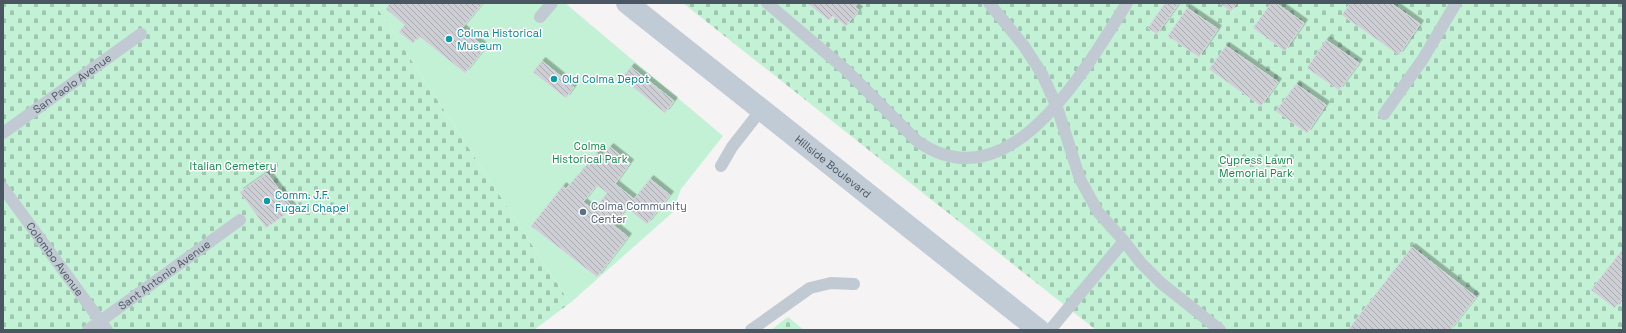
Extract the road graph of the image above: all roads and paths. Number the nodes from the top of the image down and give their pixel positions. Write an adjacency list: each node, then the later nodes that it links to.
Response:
1 (552, 3): 7 (lane)
2 (627, 3): 10 (main road, Hillside Boulevard)
3 (767, 3): 9 (lane)
4 (989, 3): 9 (lane)
5 (1127, 3): 9 (lane)
6 (1456, 3): 11 (lane)
7 (540, 17)
8 (141, 34): 12 (lane, San Paolo Avenue)
9 (1057, 107): 16 (lane)
10 (761, 110): 13 (lane); 21 (main road, Hillside Boulevard)
11 (1384, 114)
12 (3, 133)
13 (721, 166)
14 (3, 188): 18 (lane, Colombo Avenue)
15 (240, 220): 18 (lane, Sant Antonio Avenue)
16 (1124, 241): 22 (lane); 23 (lane)
17 (854, 284): 20 (lane)
18 (104, 325): 19 (lane, Sant Antonio Avenue)
19 (88, 330)
20 (751, 330)
21 (1039, 330)
22 (1050, 330)
23 (1220, 330)

